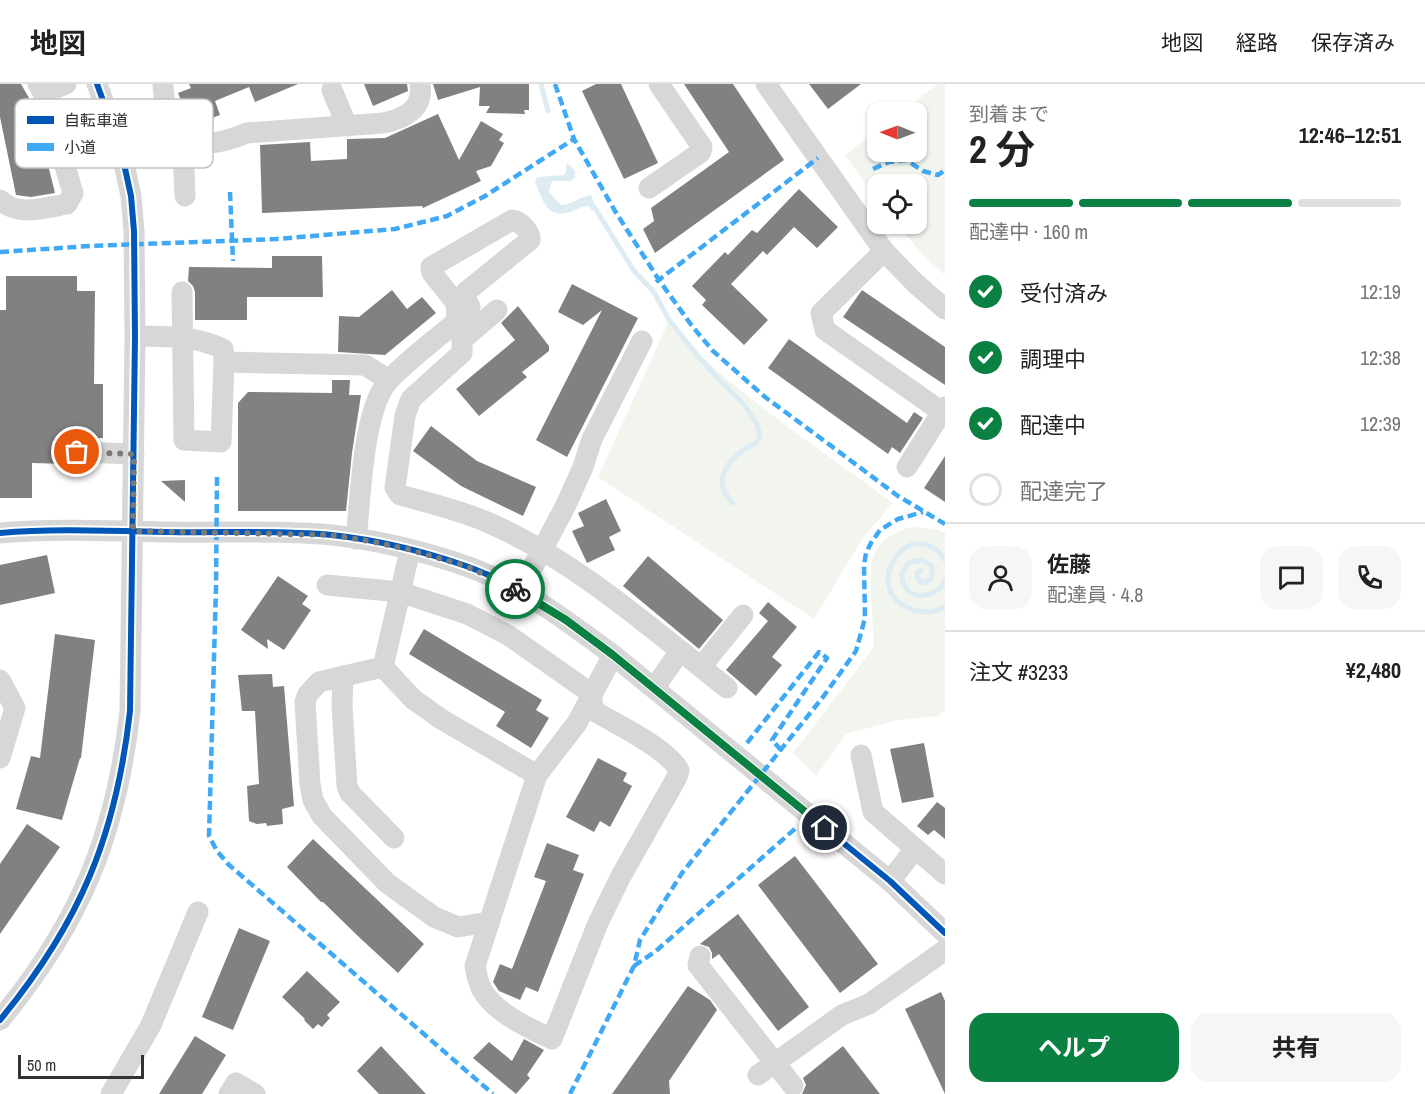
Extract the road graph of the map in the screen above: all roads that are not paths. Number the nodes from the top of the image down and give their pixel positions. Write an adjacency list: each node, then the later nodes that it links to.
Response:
1 (66, 84): 7 (street)
2 (97, 84): 9 (street)
3 (163, 84): 10 (street)
4 (420, 84): 11 (street)
5 (659, 84): 16 (street)
6 (766, 84): 19 (street)
7 (40, 88)
8 (332, 90): 11 (street)
9 (102, 99)
10 (164, 99)
11 (346, 126): 12 (street)
12 (213, 144)
13 (65, 168): 18 (street)
14 (125, 168): 24 (street)
15 (184, 168): 17 (street)
16 (649, 188)
17 (185, 196)
18 (0, 201)
19 (884, 251): 21 (street); 29 (street)
20 (182, 292): 25 (street)
21 (945, 309)
22 (497, 310): 23 (street)
23 (456, 329): 23 (street); 28 (street); 37 (street)
24 (135, 336): 25 (street); 31 (street)
25 (183, 337): 27 (street); 27 (street)
26 (642, 341): 37 (street)
27 (224, 362): 28 (street)
28 (388, 380): 35 (street)
29 (944, 410): 32 (street)
30 (77, 452): 31 (street)
31 (134, 454): 33 (street)
32 (907, 467)
33 (133, 531): 34 (street); 35 (street); 63 (street)
34 (0, 533)
35 (356, 539): 36 (street)
36 (411, 550): 39 (street); 40 (street)
37 (543, 550): 39 (street); 42 (street)
38 (327, 585): 40 (street)
39 (520, 591): 43 (street)
40 (400, 592): 44 (street); 50 (street)
41 (743, 615): 45 (street)
42 (680, 651): 45 (street); 48 (street)
43 (613, 655): 48 (street); 50 (street)
44 (383, 667): 46 (street); 53 (street)
45 (700, 667): 49 (street)
46 (343, 676): 54 (street); 59 (street)
47 (0, 680): 52 (street)
48 (655, 687): 57 (street)
49 (727, 688)
50 (592, 694): 53 (street); 59 (street)
51 (861, 755): 55 (street)
52 (0, 758)
53 (537, 775): 59 (street)
54 (394, 838)
55 (915, 849): 56 (street); 57 (street)
56 (945, 874)
57 (890, 881): 60 (street)
58 (198, 912): 66 (street)
59 (489, 922)
60 (945, 933)
61 (945, 950): 64 (street)
62 (700, 956): 64 (street)
63 (0, 1020)
64 (767, 1069): 65 (street)
65 (793, 1086)
66 (111, 1094)
67 (229, 1094): 68 (street)
68 (255, 1094)

